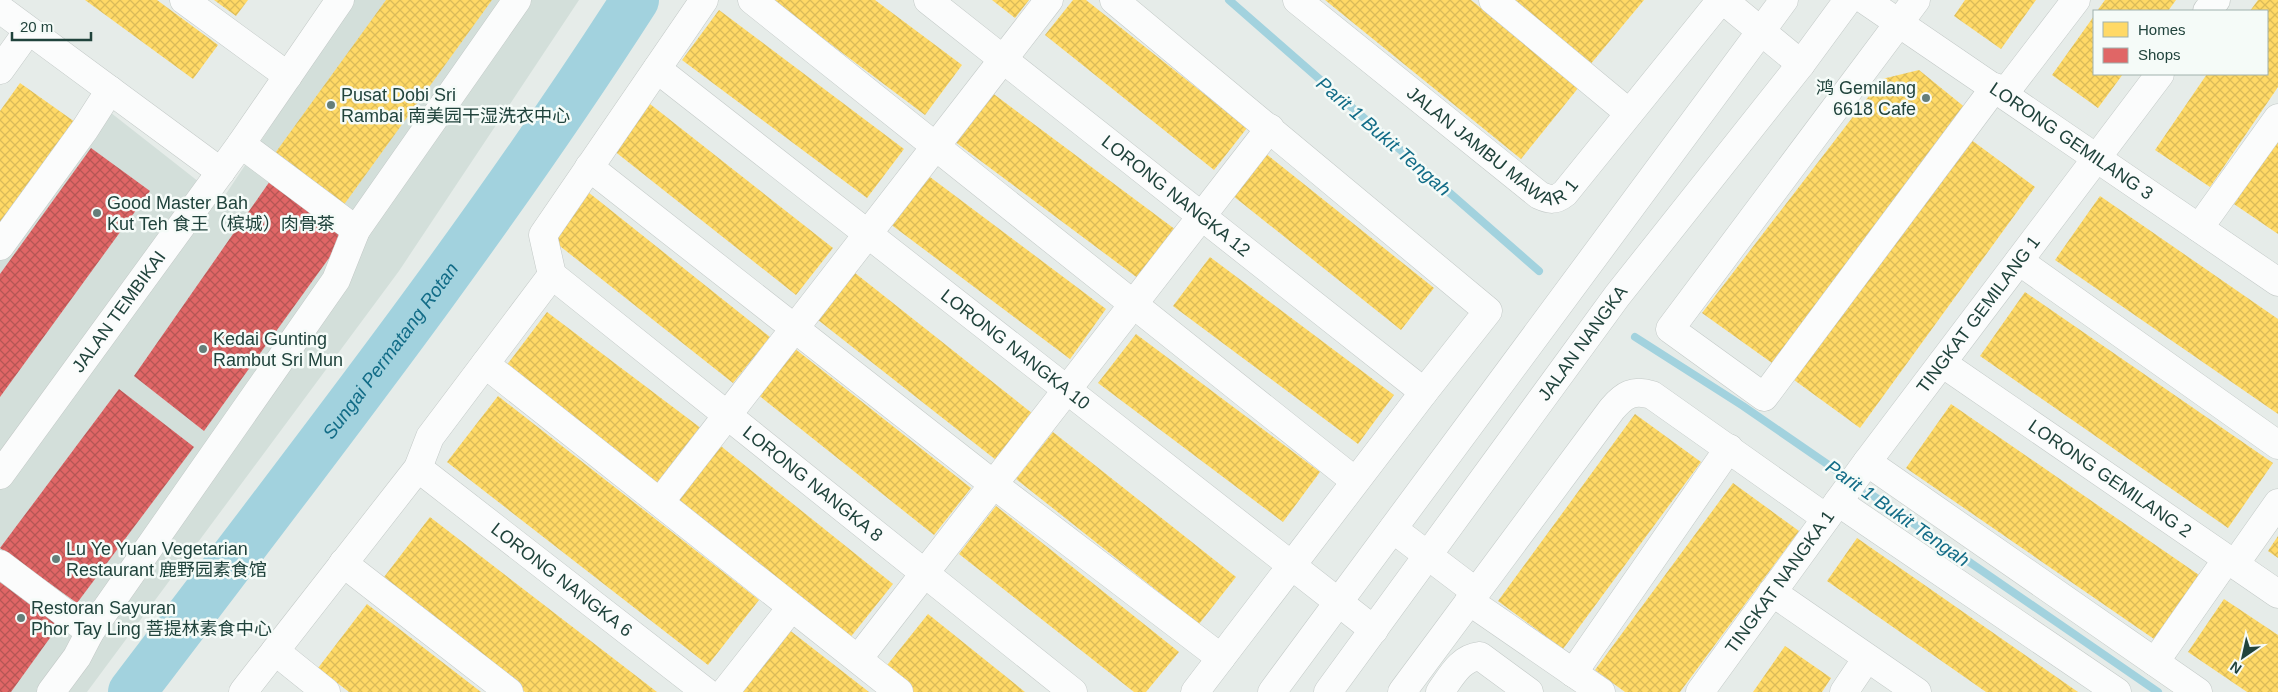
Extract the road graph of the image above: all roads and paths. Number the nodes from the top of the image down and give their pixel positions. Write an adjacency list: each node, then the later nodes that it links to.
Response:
1 (184, 0): 28 (street)
2 (340, 0): 28 (street, JALAN TEMBIKAI)
3 (517, 0): 41 (street)
4 (704, 0): 25 (street)
5 (752, 0): 35 (street)
6 (928, 0): 23 (street, LORONG NANGKA 12)
7 (1049, 0): 23 (street)
8 (1114, 0): 33 (street)
9 (1297, 0): 31 (street, JALAN JAMBU MAWAR 1)
10 (1493, 0): 31 (street)
11 (1722, 0): 22 (street); 31 (street, JALAN JAMBU MAWAR 1)
12 (1784, 0): 22 (street)
13 (1848, 0): 24 (street, JALAN NANGKA)
14 (1865, 0): 20 (street, LORONG GEMILANG 3)
15 (1916, 0): 20 (street)
16 (2076, 0): 30 (street)
17 (2216, 0): 19 (street)
18 (0, 8): 21 (street)
19 (2208, 10)
20 (1900, 22): 30 (street, LORONG GEMILANG 3); 30 (street)
21 (28, 31): 26 (street); 29 (street)
22 (1761, 31): 24 (street); 64 (street)
23 (1002, 60): 35 (street); 39 (street, LORONG NANGKA 12)
24 (1801, 64): 65 (street, JALAN NANGKA)
25 (657, 69): 37 (street); 42 (street, LORONG NANGKA 10)
26 (0, 70)
27 (2159, 75): 36 (street, TINGKAT GEMILANG 1)
28 (288, 76): 34 (street, JALAN TEMBIKAI)
29 (110, 90): 38 (street); 43 (street)
30 (2000, 91): 36 (street, LORONG GEMILANG 3)
31 (1629, 113)
32 (2278, 118): 40 (street)
33 (1270, 128): 39 (street); 52 (street)
34 (241, 144): 38 (street, JALAN TEMBIKAI); 41 (street)
35 (935, 148): 42 (street); 47 (street)
36 (2097, 158): 40 (street, LORONG GEMILANG 3); 44 (street, TINGKAT GEMILANG 1)
37 (589, 167): 45 (street); 48 (street)
38 (221, 172): 58 (street, JALAN TEMBIKAI)
39 (1202, 218): 47 (street); 52 (street, LORONG NANGKA 12)
40 (2199, 228): 46 (street, LORONG GEMILANG 3)
41 (356, 230): 77 (street)
42 (867, 234): 48 (street); 51 (street, LORONG NANGKA 10)
43 (0, 246)
44 (2019, 261): 49 (street, TINGKAT GEMILANG 1); 54 (street)
45 (552, 276): 50 (street); 53 (street, LORONG NANGKA 8)
46 (2278, 282)
47 (1134, 304): 51 (street); 59 (street)
48 (795, 327): 53 (street); 60 (street)
49 (1942, 363): 56 (street, TINGKAT GEMILANG 1); 66 (street, LORONG GEMILANG 2)
50 (485, 364): 57 (street); 61 (street)
51 (1067, 390): 60 (street); 69 (street, LORONG NANGKA 10)
52 (1424, 392): 59 (street)
53 (727, 415): 61 (street); 70 (street, LORONG NANGKA 8)
54 (2278, 444)
55 (1729, 448): 63 (street); 73 (street); 83 (street)
56 (1864, 467): 63 (street, TINGKAT NANGKA 1); 82 (street)
57 (418, 468): 67 (street); 88 (street, LORONG NANGKA 6)
58 (0, 475)
59 (1356, 481): 69 (street)
60 (994, 484): 70 (street); 79 (street)
61 (660, 502): 75 (street)
62 (2278, 503): 66 (street)
63 (1836, 505): 71 (street, TINGKAT NANGKA 1); 102 (street)
64 (1393, 529): 65 (street); 74 (street)
65 (1428, 555): 73 (street); 76 (street, JALAN NANGKA)
66 (2231, 562): 72 (street, LORONG GEMILANG 2); 82 (street)
67 (343, 563): 78 (street); 87 (street)
68 (0, 564): 77 (street)
69 (1292, 565): 74 (street, LORONG NANGKA 10); 79 (street)
70 (924, 573): 81 (street); 91 (street, LORONG NANGKA 8)
71 (1772, 592): 80 (street); 99 (street, TINGKAT NANGKA 1)
72 (2278, 594)
73 (1472, 596): 83 (street); 95 (street)
74 (1338, 602): 76 (street, LORONG NANGKA 10); 93 (street)
75 (791, 608): 81 (street); 89 (street)
76 (1374, 630): 94 (street, JALAN NANGKA)
77 (90, 632): 84 (street)
78 (275, 651): 85 (street); 86 (street)
79 (1221, 658): 92 (street)
80 (1867, 658): 100 (street); 101 (street)
81 (858, 659): 90 (street)
82 (2155, 662): 103 (street)
83 (1573, 672): 98 (street)
84 (51, 692)
85 (243, 692)
86 (326, 692)
87 (509, 692)
88 (706, 692)
89 (725, 692)
90 (899, 692)
91 (1073, 692)
92 (1195, 692)
93 (1272, 692)
94 (1328, 692)
95 (1402, 692)
96 (1440, 692): 97 (street)
97 (1529, 692)
98 (1601, 692)
99 (1700, 692)
100 (1844, 692)
101 (1918, 692)
102 (2116, 692)
103 (2198, 692)

